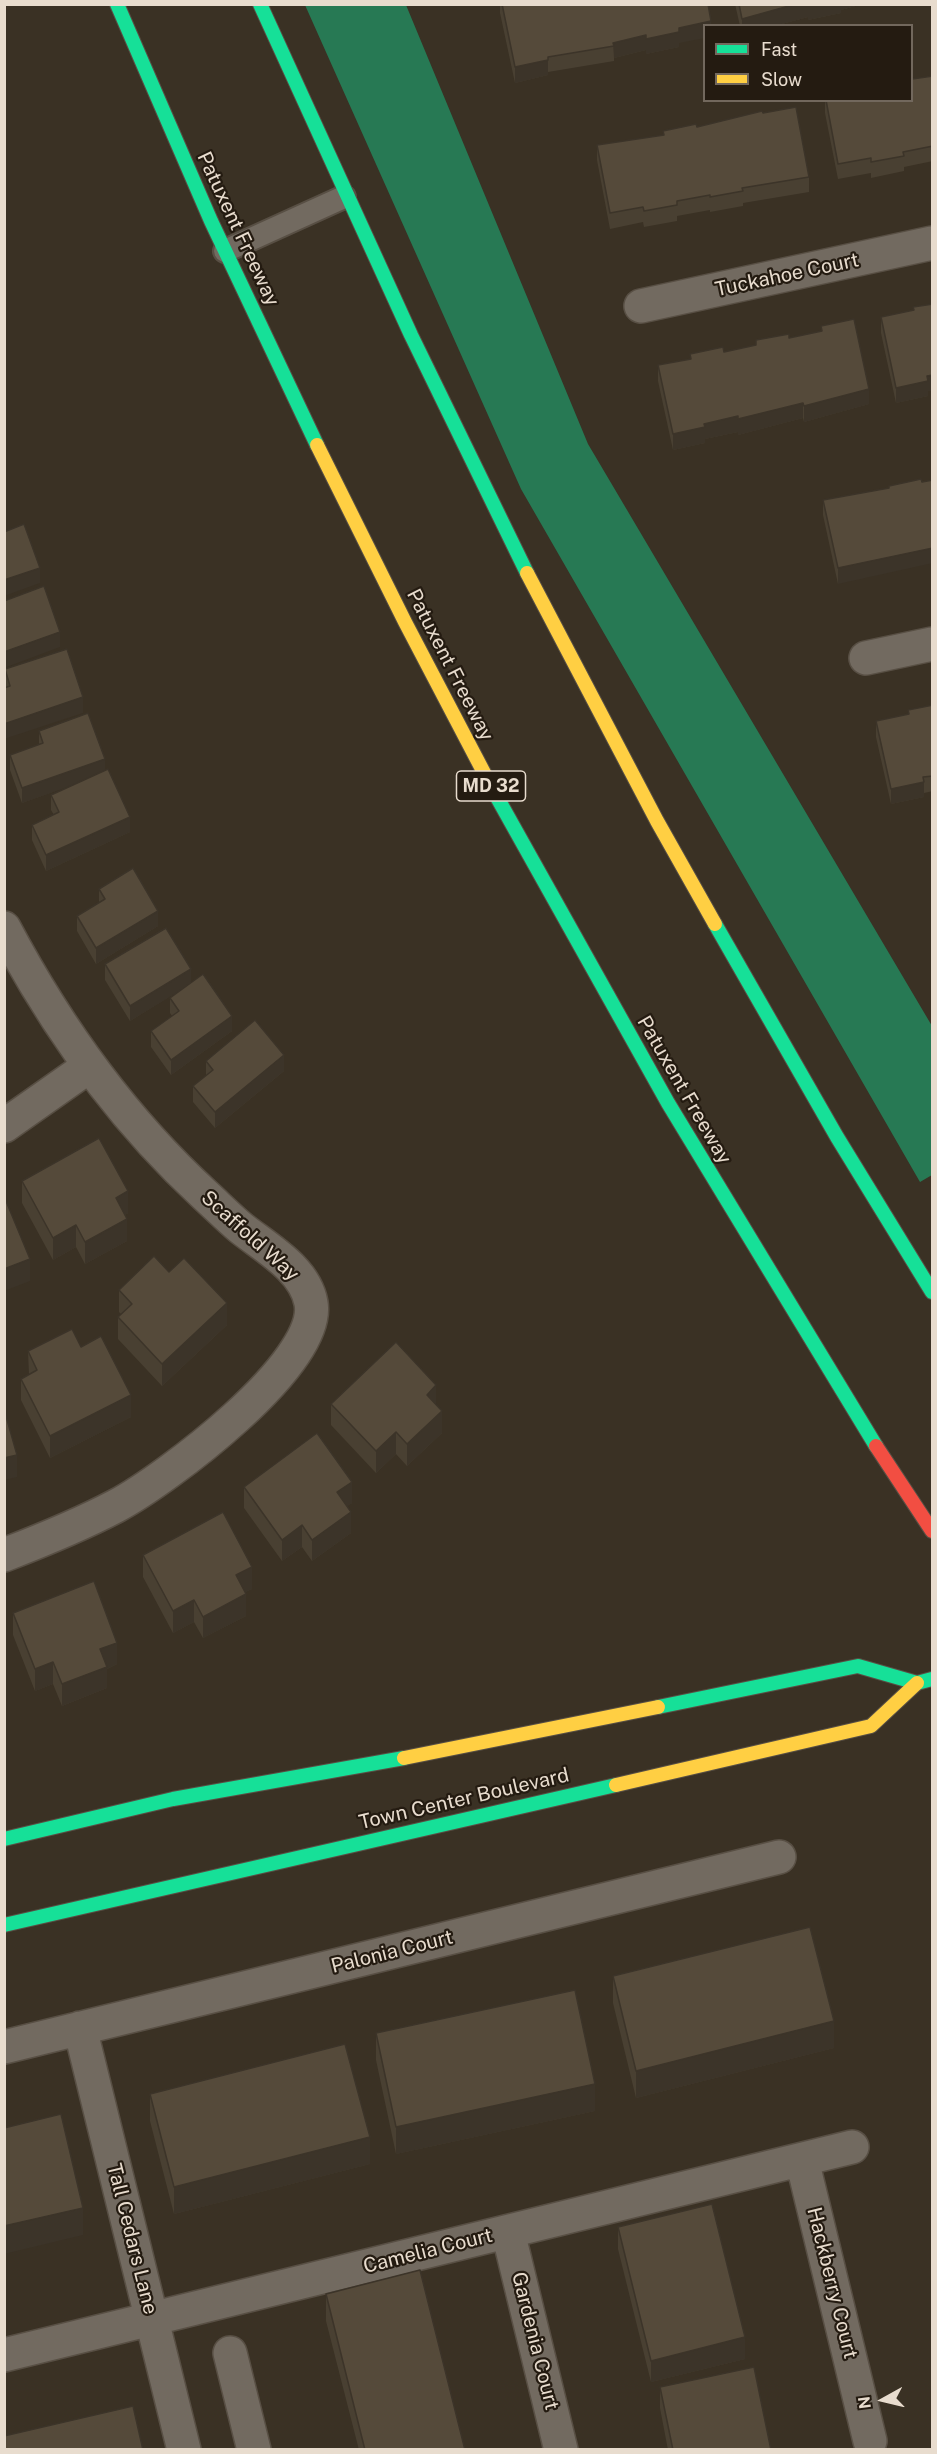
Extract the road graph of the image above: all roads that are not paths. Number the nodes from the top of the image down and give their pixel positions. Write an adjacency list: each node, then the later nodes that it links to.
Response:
1 (117, 4): 5 (main road, Patuxent Freeway / MD 32)
2 (260, 4): 3 (main road)
3 (344, 197): 5 (lane); 12 (main road)
4 (933, 243): 6 (street, Tuckahoe Court)
5 (225, 251): 13 (main road, Patuxent Freeway / MD 32)
6 (641, 306)
7 (933, 644): 8 (street)
8 (866, 658)
9 (4, 928): 10 (street, Scaffold Way)
10 (88, 1067): 11 (street); 14 (street, Scaffold Way)
11 (4, 1126)
12 (933, 1293)
13 (933, 1531)
14 (4, 1555)
15 (933, 1679): 16 (main road)
16 (916, 1683): 17 (main road); 19 (main road, Town Center Boulevard)
17 (4, 1839)
18 (779, 1857): 20 (street, Palonia Court)
19 (4, 1925)
20 (80, 2028): 21 (street, Palonia Court); 25 (street, Tall Cedars Lane)
21 (4, 2047)
22 (852, 2147): 23 (street, Camelia Court)
23 (802, 2160): 24 (street, Camelia Court); 28 (street, Hackberry Court)
24 (508, 2232): 25 (street, Camelia Court); 31 (street, Gardenia Court)
25 (152, 2319): 27 (street, Camelia Court); 29 (street, Tall Cedars Lane)
26 (230, 2353): 30 (street)
27 (4, 2355)
28 (870, 2441)
29 (184, 2450)
30 (254, 2450)
31 (561, 2450)

